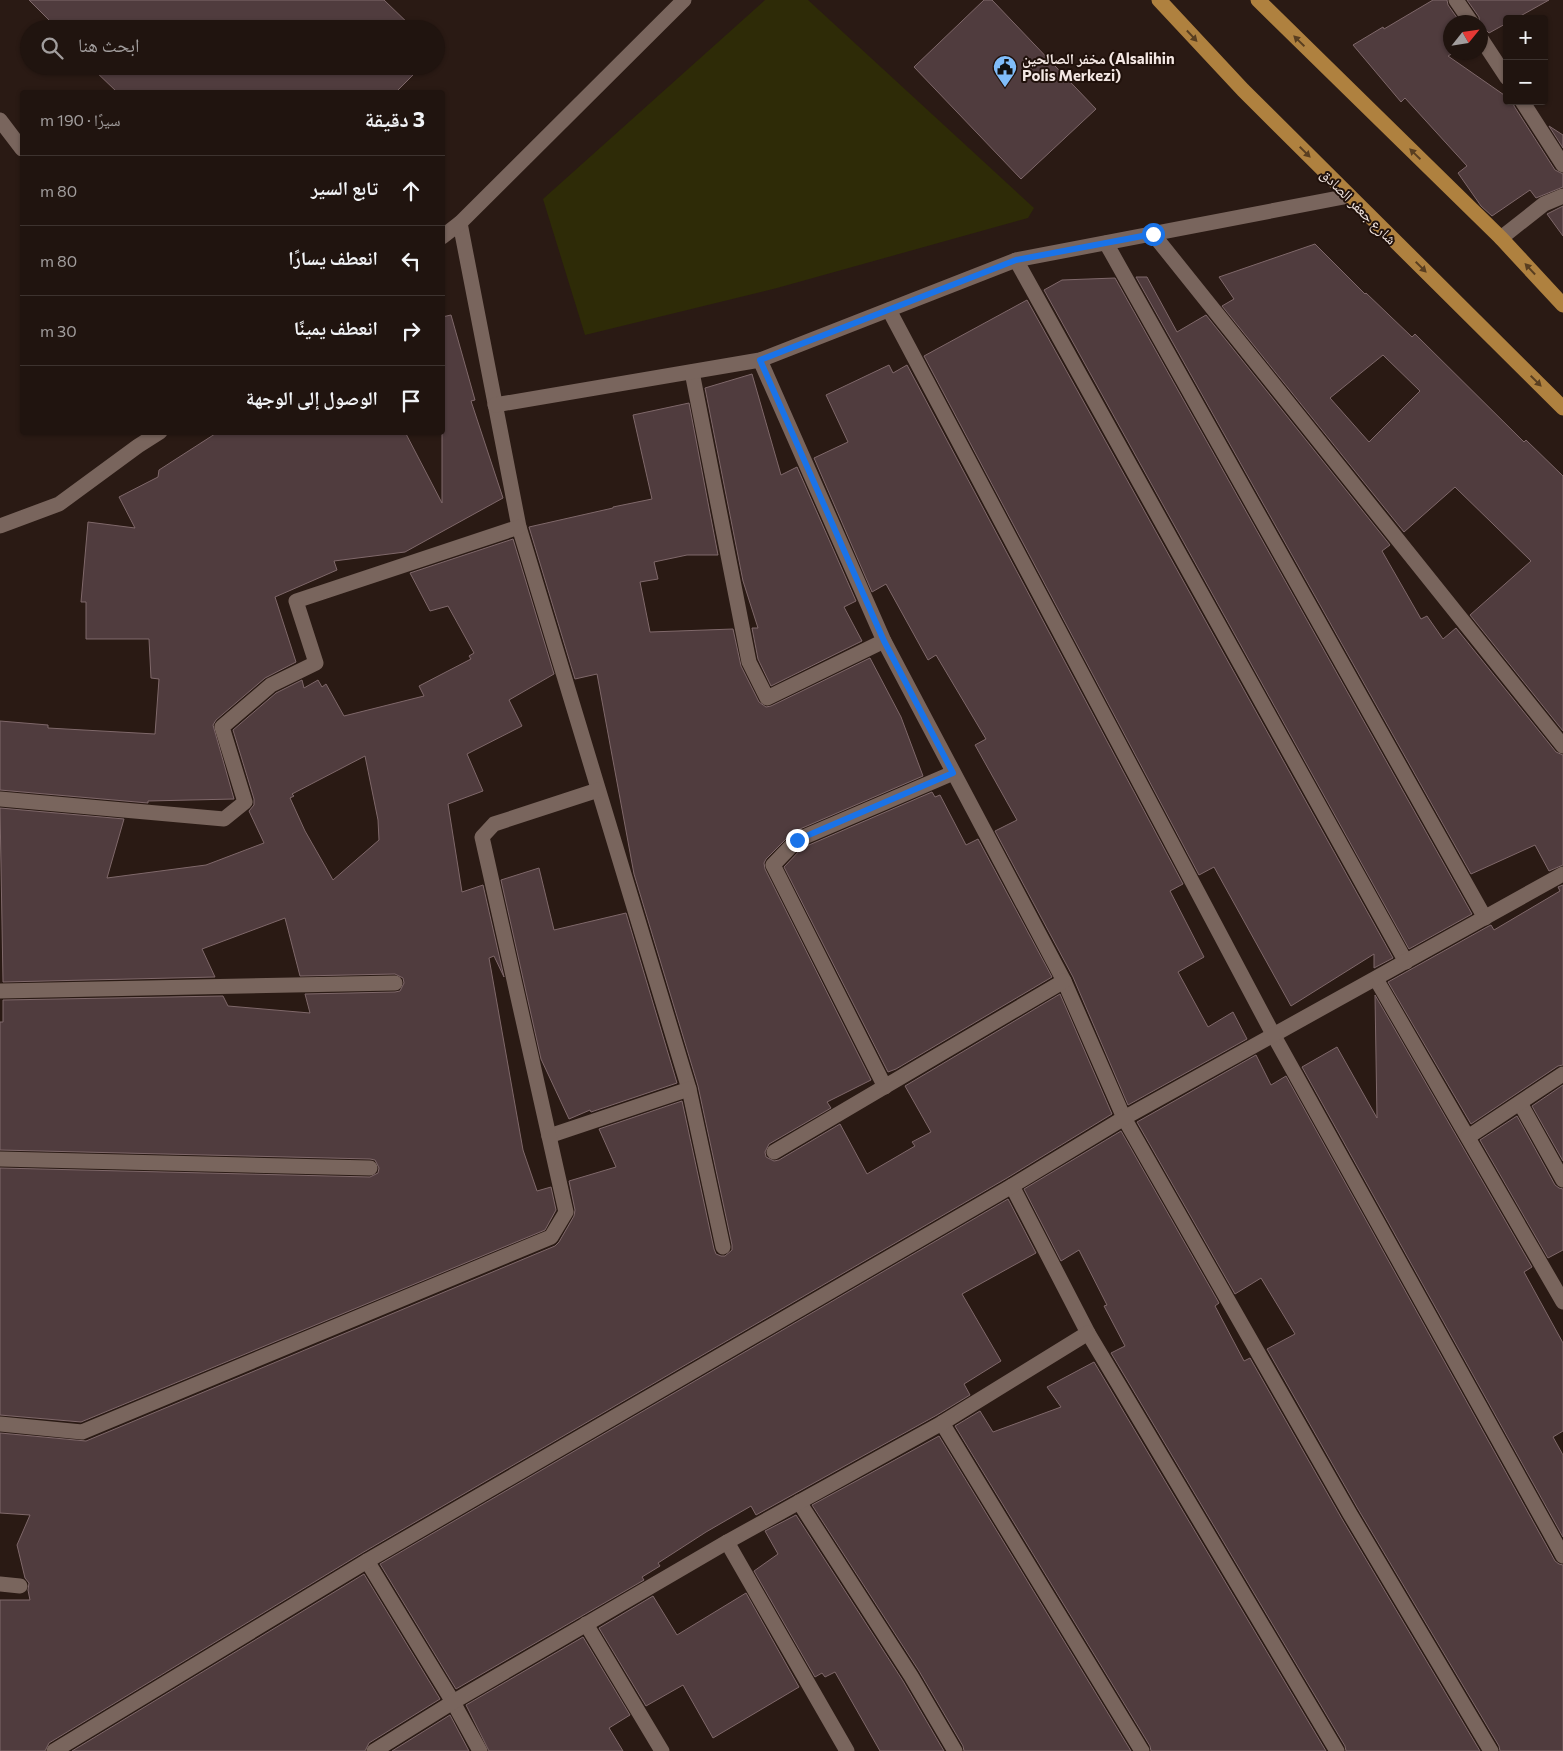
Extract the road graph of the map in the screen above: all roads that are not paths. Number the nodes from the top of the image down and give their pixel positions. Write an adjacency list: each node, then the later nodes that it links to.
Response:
1 (684, 0): 14 (street)
2 (1159, 0): 12 (main road, شارع جعفر الصادق, one-way to 12)
3 (1258, 0): 17 (main road, one-way to 3)
4 (1456, 0): 5 (street)
5 (1466, 15)
6 (1488, 49): 7 (street)
7 (1503, 72)
8 (1525, 105): 11 (street)
9 (0, 120): 10 (street)
10 (20, 146)
11 (1563, 165)
12 (1349, 196): 15 (street); 25 (main road, شارع جعفر الصادق, one-way to 25)
13 (1563, 196): 17 (street)
14 (460, 223): 16 (street); 24 (street)
15 (1153, 234): 18 (street); 30 (street)
16 (445, 235)
17 (1501, 238): 20 (main road, one-way to 17)
18 (1106, 243): 19 (street); 35 (street)
19 (1016, 260): 21 (street); 36 (street)
20 (1563, 305)
21 (889, 310): 22 (street); 41 (street)
22 (760, 360): 23 (street); 29 (street)
23 (692, 372): 24 (street); 29 (street)
24 (495, 405): 28 (street)
25 (1563, 408)
26 (140, 439): 27 (street)
27 (0, 526)
28 (519, 527): 32 (street); 33 (street)
29 (884, 641): 31 (street)
30 (1563, 746)
31 (953, 773): 38 (street); 43 (street)
32 (598, 790): 44 (street); 47 (street)
33 (0, 799)
34 (1563, 874): 35 (street)
35 (1485, 918): 36 (street)
36 (1406, 962): 37 (street)
37 (1376, 979): 41 (street); 48 (street)
38 (1064, 982): 43 (street); 46 (street)
39 (395, 983): 40 (street)
40 (0, 991)
41 (1274, 1036): 46 (street); 61 (street)
42 (1563, 1074): 45 (street)
43 (885, 1087): 49 (street)
44 (689, 1088): 47 (street); 54 (street)
45 (1520, 1103): 48 (street); 52 (street)
46 (1124, 1118): 53 (street); 75 (street)
47 (549, 1136): 58 (street)
48 (1468, 1137): 55 (street)
49 (774, 1152)
50 (0, 1159): 51 (street)
51 (370, 1168)
52 (1563, 1180)
53 (1012, 1186): 56 (street); 62 (street)
54 (723, 1247)
55 (1563, 1302)
56 (1088, 1333): 57 (street); 74 (street)
57 (942, 1423): 59 (street); 73 (street)
58 (0, 1424)
59 (799, 1502): 60 (street); 72 (street)
60 (727, 1542): 65 (street); 71 (street)
61 (1563, 1556)
62 (367, 1561): 66 (street); 67 (street)
63 (0, 1584): 64 (street)
64 (20, 1586)
65 (586, 1624): 66 (street); 70 (street)
66 (453, 1702): 68 (street); 69 (street)
67 (54, 1751)
68 (374, 1751)
69 (480, 1751)
70 (662, 1751)
71 (847, 1751)
72 (955, 1751)
73 (1142, 1751)
74 (1337, 1751)
75 (1491, 1751)

